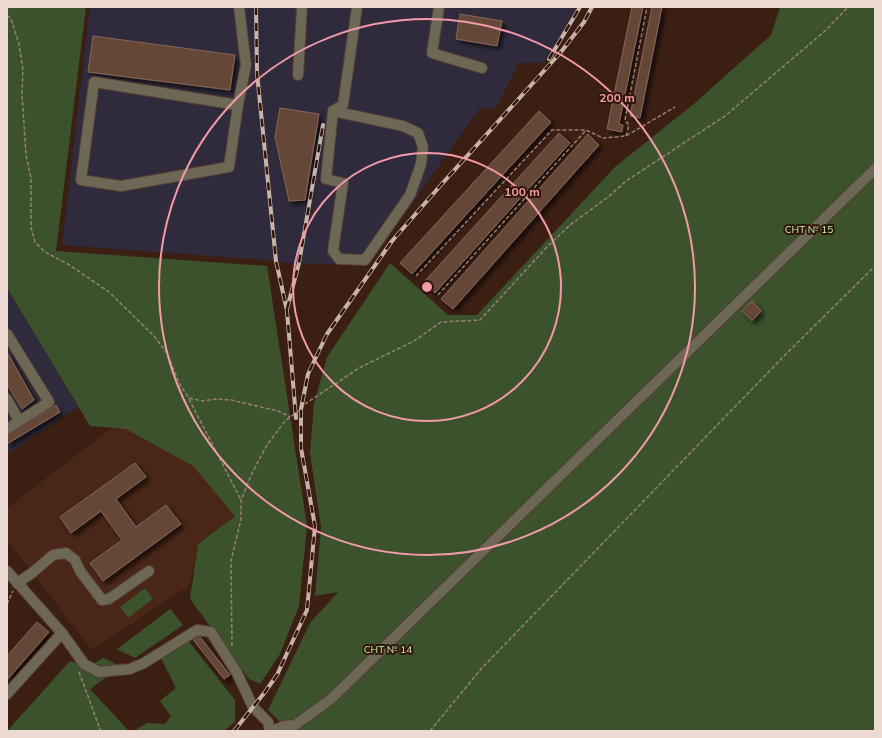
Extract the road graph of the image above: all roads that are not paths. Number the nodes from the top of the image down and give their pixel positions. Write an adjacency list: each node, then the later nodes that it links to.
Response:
1 (239, 7): 7 (street)
2 (302, 7): 6 (street)
3 (357, 7): 8 (street)
4 (439, 7): 5 (street)
5 (482, 68)
6 (298, 74)
7 (238, 105): 7 (street)
8 (333, 111): 8 (street)
9 (875, 169): 19 (street)
10 (7, 334): 12 (street)
11 (7, 399): 12 (street)
12 (19, 421): 13 (street)
13 (7, 429)
14 (7, 571): 16 (street)
15 (149, 571): 16 (street)
16 (16, 585): 17 (street)
17 (62, 633): 18 (street); 19 (street)
18 (7, 694)
19 (271, 731)

